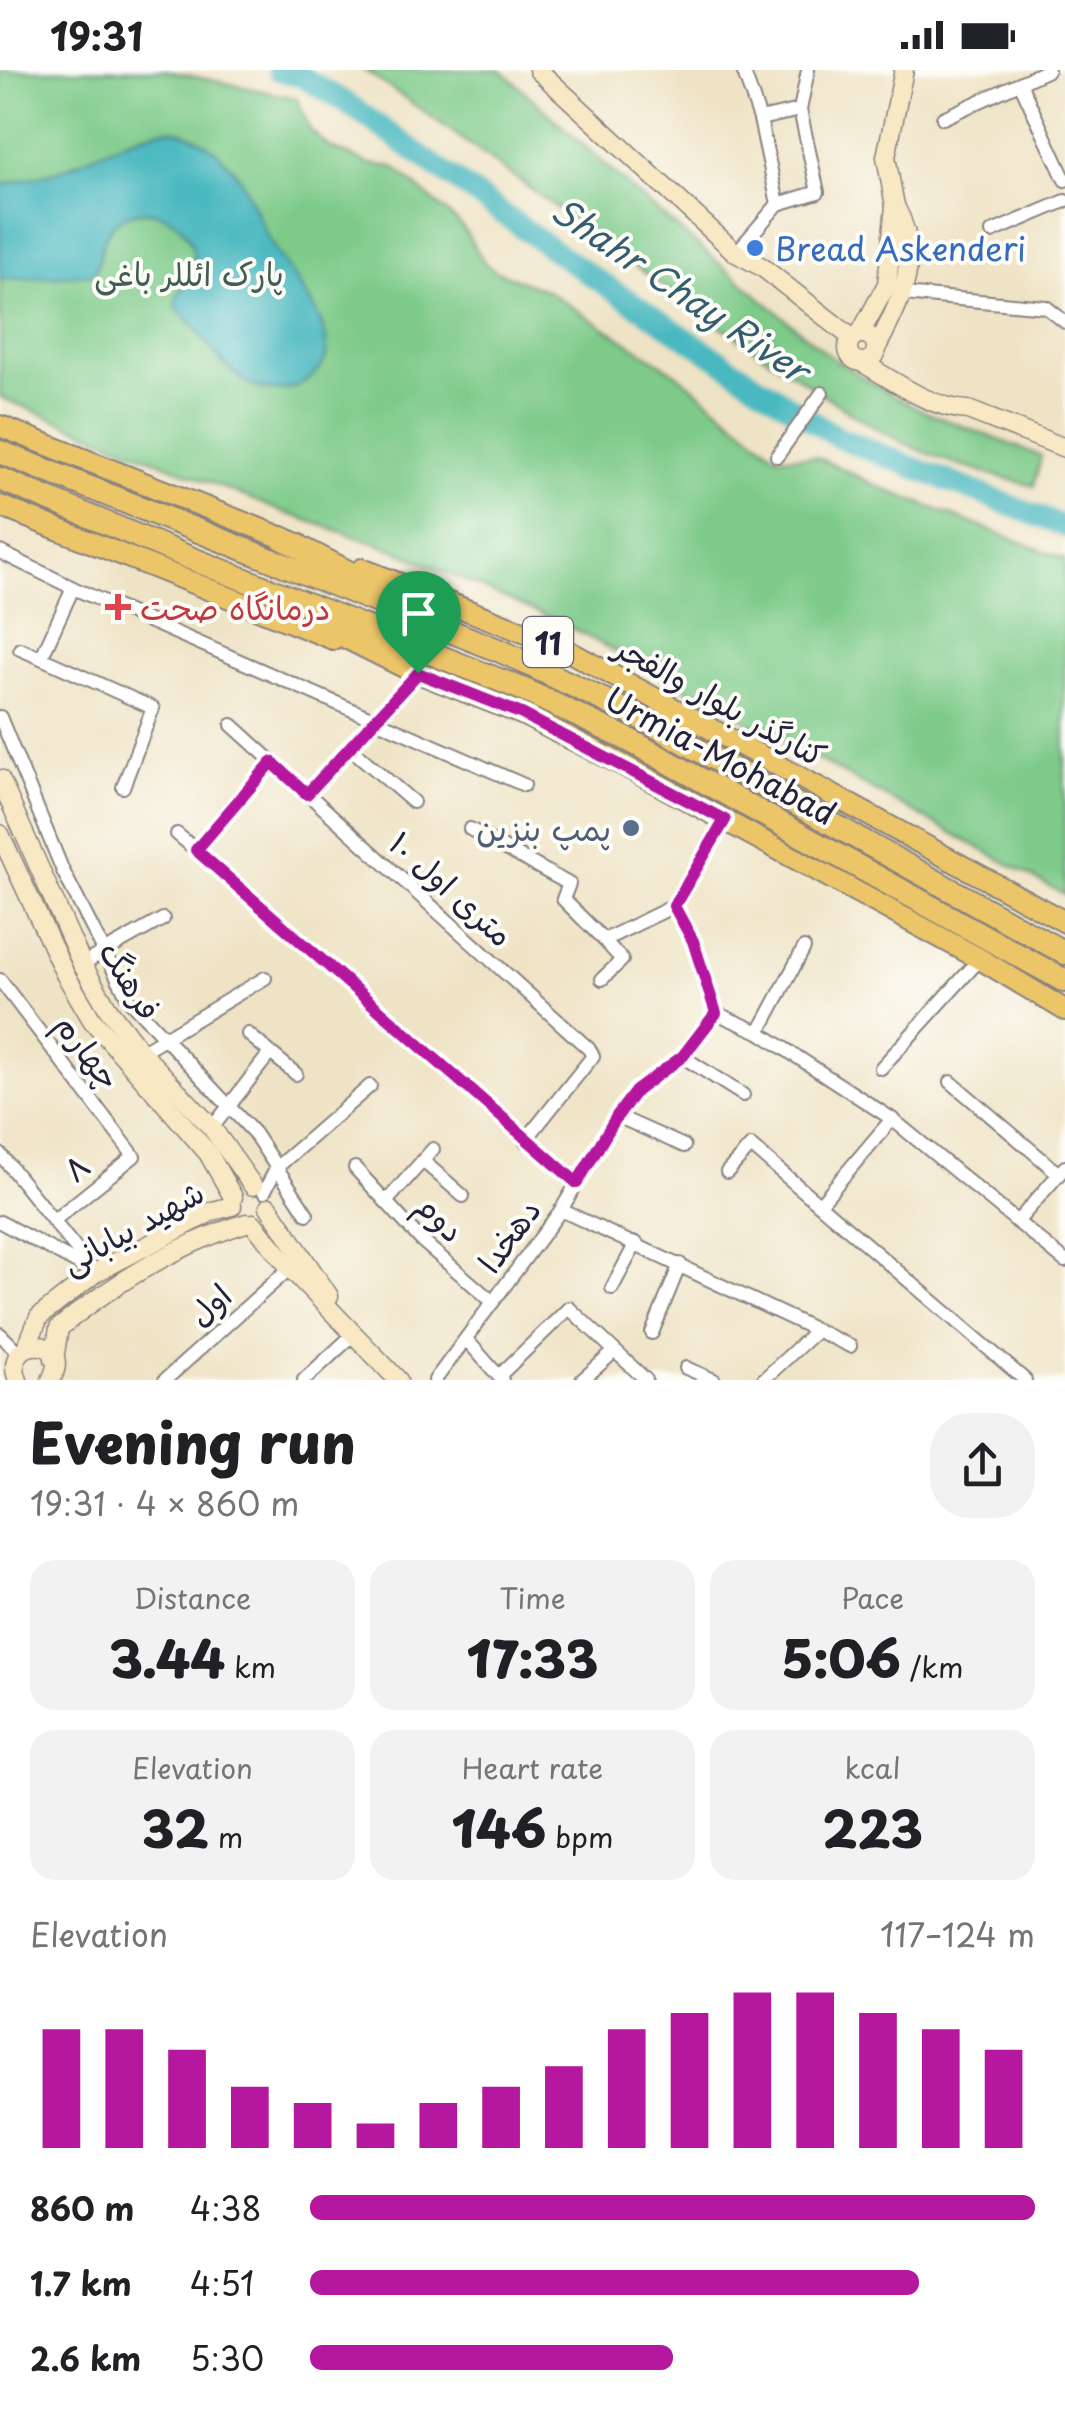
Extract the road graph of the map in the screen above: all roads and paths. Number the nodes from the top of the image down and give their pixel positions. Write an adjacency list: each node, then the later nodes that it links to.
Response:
1 (538, 70): 15 (street)
2 (743, 70): 9 (street)
3 (808, 70): 7 (street)
4 (904, 70): 13 (street)
5 (1048, 70): 6 (street)
6 (1020, 83): 8 (street); 10 (street)
7 (800, 110): 9 (street); 12 (street)
8 (943, 118)
9 (760, 119): 12 (street)
10 (1065, 180)
11 (1065, 201): 14 (street)
12 (778, 204): 15 (street)
13 (895, 206): 16 (street); 18 (street)
14 (992, 232)
15 (736, 253): 18 (street)
16 (904, 294): 17 (street); 19 (street)
17 (1065, 322)
18 (853, 340): 19 (street); 19 (street)
19 (872, 355): 22 (street)
20 (822, 393): 24 (street)
21 (0, 426): 27 (main road, کنارگذر بلوار والفجر / 11)
22 (1065, 448)
23 (0, 452): 32 (highway, Urmia-Mohabad / 11)
24 (778, 456)
25 (0, 479): 29 (highway, Urmia-Mohabad / 11)
26 (0, 506): 34 (main road)
27 (282, 538): 32 (highway); 52 (main road, کنارگذر بلوار والفجر / 11)
28 (0, 552): 30 (street)
29 (190, 558): 34 (highway); 62 (highway, Urmia-Mohabad / 11)
30 (72, 588): 33 (street); 36 (street)
31 (20, 649): 33 (street)
32 (503, 652): 55 (highway, Urmia-Mohabad / 11)
33 (41, 658): 42 (street)
34 (418, 673): 36 (street); 45 (main road)
35 (0, 717): 56 (street)
36 (374, 719): 38 (street); 41 (street)
37 (232, 724): 39 (street, ۱۰ متری اول)
38 (349, 747): 43 (street); 44 (street)
39 (272, 762): 43 (street, ۱۰ متری اول); 49 (street)
40 (0, 779): 58 (street, فرهنگ)
41 (524, 785)
42 (123, 786)
43 (307, 794): 80 (street, ۱۰ متری اول)
44 (413, 802)
45 (725, 820): 50 (street); 57 (main road)
46 (470, 829): 53 (street)
47 (0, 834): 93 (street, فرهنگ)
48 (177, 834): 49 (street)
49 (196, 850): 80 (street)
50 (674, 906): 53 (street); 64 (street)
51 (163, 920): 56 (street)
52 (1065, 922)
53 (604, 940): 61 (street)
54 (804, 948): 65 (street)
55 (1065, 952)
56 (103, 953): 58 (street); 67 (street)
57 (980, 958): 63 (main road); 71 (street)
58 (82, 964): 68 (street, فرهنگ)
59 (265, 978): 67 (street)
60 (0, 980): 84 (street, چهارم)
61 (602, 980)
62 (1065, 981)
63 (1065, 1010)
64 (716, 1013): 65 (street); 70 (street, دهخدا)
65 (759, 1032): 78 (street)
66 (248, 1034): 69 (street)
67 (162, 1039): 68 (street); 76 (street)
68 (140, 1052): 79 (street, فرهنگ)
69 (270, 1052): 72 (street); 76 (street)
70 (683, 1056): 75 (street); 77 (street, دهخدا)
71 (882, 1068)
72 (296, 1074)
73 (951, 1082): 88 (street)
74 (370, 1086): 86 (street)
75 (743, 1095)
76 (228, 1107): 79 (street); 86 (street)
77 (617, 1116): 81 (street); 90 (street, دهخدا)
78 (892, 1119): 95 (street); 100 (street)
79 (212, 1128): 91 (street, فرهنگ)
80 (525, 1141): 90 (street)
81 (684, 1146)
82 (433, 1149): 85 (street)
83 (0, 1154): 99 (street)
84 (134, 1156): 99 (street, ۸)
85 (423, 1161): 92 (street); 94 (street)
86 (277, 1166): 91 (street); 97 (street)
87 (354, 1168): 94 (street, دوم)
88 (1062, 1171): 100 (street)
89 (727, 1172): 95 (street)
90 (577, 1183): 96 (street, دهخدا)
91 (262, 1195): 93 (street); 101 (street); 112 (street, فرهنگ)
92 (463, 1196)
93 (232, 1201): 101 (street); 106 (street, شهید بیابانی)
94 (386, 1202): 108 (street, دوم)
95 (820, 1204): 130 (street)
96 (561, 1210): 102 (street); 108 (street, دهخدا)
97 (307, 1214)
98 (0, 1222): 106 (street)
99 (53, 1222): 106 (street)
100 (1017, 1222): 103 (street)
101 (249, 1223): 105 (street, فرهنگ); 117 (street, شهید بیابانی)
102 (636, 1244): 104 (street); 107 (street)
103 (1065, 1262)
104 (680, 1264): 109 (street); 110 (street)
105 (290, 1268): 112 (street, فرهنگ); 122 (street, اول)
106 (95, 1273): 115 (street, شهید بیابانی)
107 (612, 1288)
108 (494, 1302): 113 (street, دهخدا)
109 (817, 1330): 114 (street); 129 (street)
110 (652, 1333)
111 (0, 1334): 115 (street)
112 (354, 1334): 123 (street); 124 (street, فرهنگ)
113 (466, 1338): 119 (street); 125 (street, دهخدا)
114 (850, 1346)
115 (22, 1349): 117 (street); 120 (street)
116 (615, 1351): 119 (street); 126 (street); 127 (street)
117 (54, 1358): 121 (street, شهید بیابانی)
118 (686, 1368): 128 (street)
119 (500, 1378)
120 (18, 1380)
121 (51, 1380)
122 (165, 1380)
123 (304, 1380)
124 (398, 1380)
125 (435, 1380)
126 (582, 1380)
127 (646, 1380)
128 (714, 1380)
129 (763, 1380)
130 (1025, 1380)

